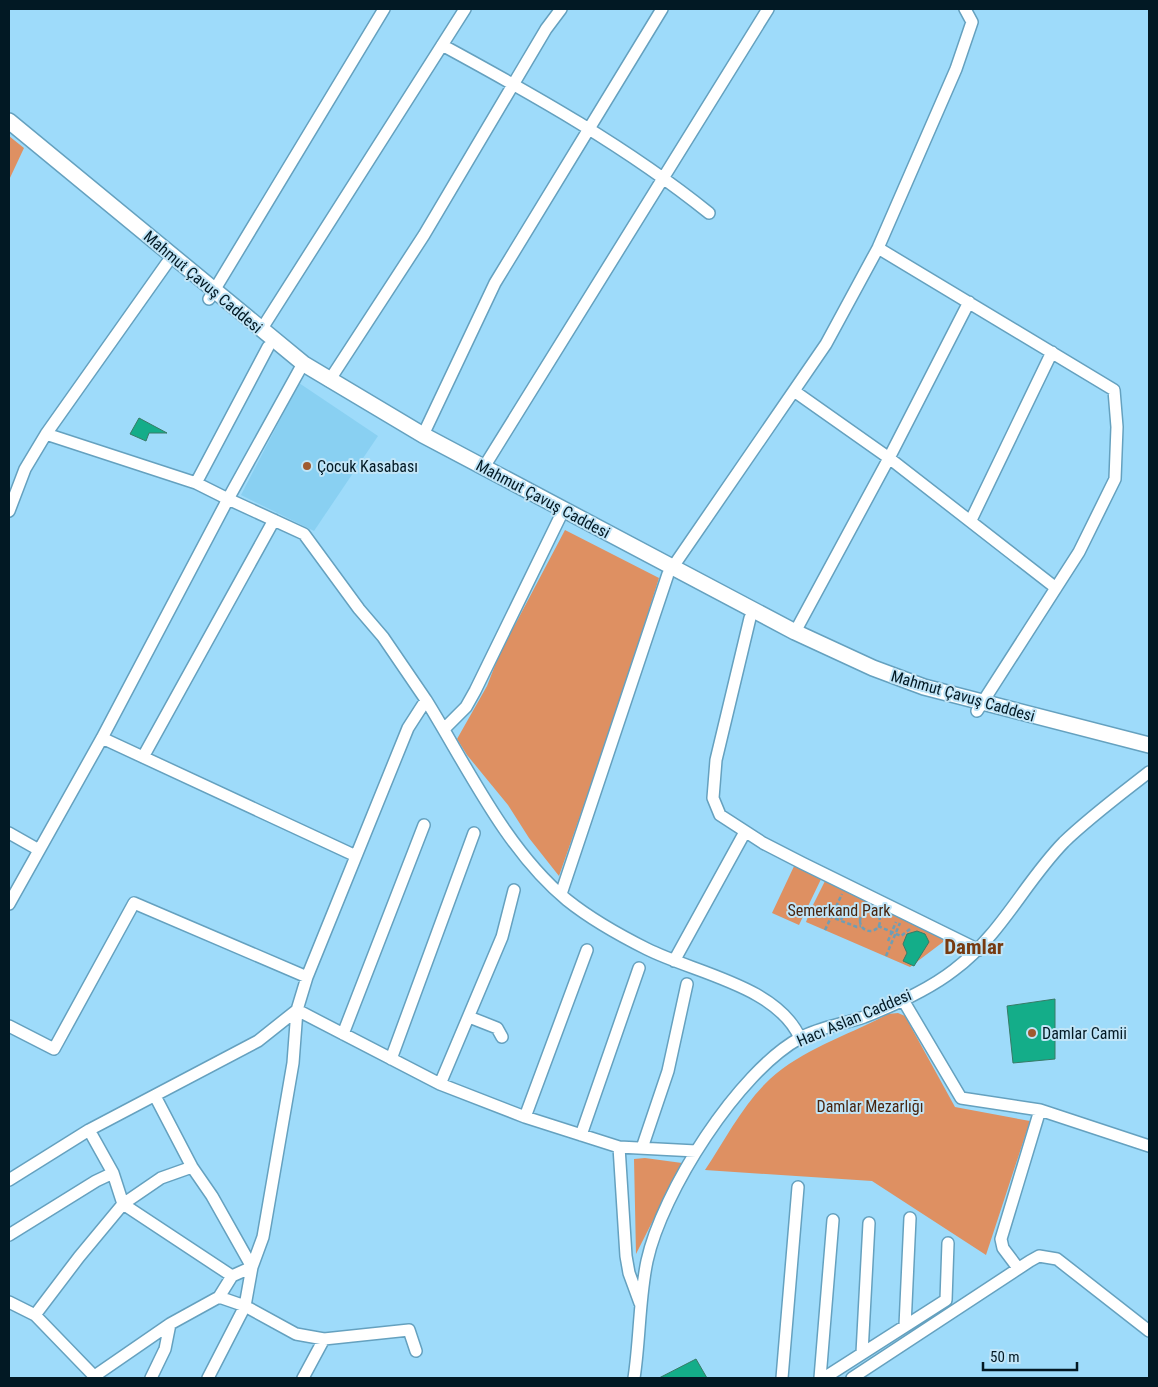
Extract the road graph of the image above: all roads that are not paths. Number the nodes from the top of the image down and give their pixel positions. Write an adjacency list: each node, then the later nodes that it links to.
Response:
1 (384, 9): 16 (street)
2 (465, 9): 7 (street)
3 (561, 9): 8 (street)
4 (662, 9): 10 (street)
5 (768, 9): 12 (street)
6 (965, 9): 14 (street)
7 (442, 45): 8 (street); 18 (street)
8 (513, 83): 10 (street); 22 (street)
9 (9, 121): 16 (main road, Mahmut Çavuş Caddesi)
10 (588, 129): 12 (street); 25 (street)
11 (9, 133): 15 (main road)
12 (663, 176): 13 (street); 27 (street)
13 (709, 213)
14 (878, 248): 17 (street); 23 (street)
15 (167, 263): 16 (main road); 24 (street)
16 (212, 295): 18 (main road, Mahmut Çavuş Caddesi); 19 (main road)
17 (969, 302): 20 (street); 26 (street)
18 (261, 330): 22 (main road, Mahmut Çavuş Caddesi)
19 (268, 346): 21 (main road); 28 (street)
20 (1052, 352): 33 (street); 35 (street)
21 (300, 369): 29 (street); 31 (main road)
22 (329, 380): 25 (main road, Mahmut Çavuş Caddesi)
23 (794, 391): 26 (street); 34 (street)
24 (46, 434): 28 (street); 30 (street)
25 (423, 435): 27 (main road, Mahmut Çavuş Caddesi)
26 (889, 458): 33 (street); 37 (street)
27 (484, 467): 34 (main road, Mahmut Çavuş Caddesi)
28 (196, 483): 29 (street)
29 (228, 498): 32 (street); 41 (street)
30 (9, 511)
31 (560, 517): 34 (main road); 40 (street)
32 (274, 520): 38 (street); 44 (street)
33 (970, 520): 35 (street)
34 (670, 571): 36 (main road); 37 (main road, Mahmut Çavuş Caddesi); 53 (street)
35 (1056, 588): 39 (street)
36 (750, 618): 39 (main road); 47 (street)
37 (795, 632): 39 (main road, Mahmut Çavuş Caddesi)
38 (426, 700): 40 (street); 51 (street)
39 (979, 707): 42 (main road, Mahmut Çavuş Caddesi); 43 (main road)
40 (444, 729): 53 (street)
41 (102, 738): 44 (street); 50 (street)
42 (1149, 745)
43 (1149, 754)
44 (143, 757): 51 (street)
45 (1149, 772): 56 (street, Hacı Aslan Caddesi)
46 (424, 825): 65 (street)
47 (745, 832): 56 (street); 57 (street)
48 (9, 833): 50 (street)
49 (474, 833): 68 (street)
50 (38, 850): 54 (street)
51 (356, 856): 59 (street)
52 (514, 890): 63 (street)
53 (561, 894): 57 (street)
54 (9, 904)
55 (587, 950): 72 (street)
56 (979, 950): 61 (street, Hacı Aslan Caddesi)
57 (674, 961): 67 (street)
58 (639, 968): 74 (street)
59 (307, 977): 62 (street); 64 (street)
60 (687, 984): 77 (street)
61 (903, 1000): 67 (street, Hacı Aslan Caddesi); 71 (street)
62 (297, 1010): 65 (street); 70 (street); 89 (street)
63 (469, 1017): 66 (street); 69 (street)
64 (9, 1026)
65 (343, 1034): 68 (street)
66 (502, 1036)
67 (800, 1038): 78 (street, Hacı Aslan Caddesi)
68 (391, 1059): 69 (street)
69 (440, 1084): 72 (street)
70 (155, 1096): 73 (street); 79 (street)
71 (1040, 1110): 75 (street); 90 (street)
72 (525, 1117): 74 (street)
73 (89, 1130): 80 (street); 81 (street)
74 (581, 1134): 76 (street)
75 (1149, 1146)
76 (618, 1147): 77 (street); 94 (street)
77 (642, 1148): 78 (street)
78 (696, 1151): 94 (street, Hacı Aslan Caddesi)
79 (192, 1167): 83 (street); 89 (street)
80 (113, 1173): 83 (street); 87 (street)
81 (9, 1180)
82 (798, 1187): 108 (street)
83 (123, 1204): 91 (street); 96 (street)
84 (910, 1218): 98 (street)
85 (832, 1220): 109 (street)
86 (869, 1223): 102 (street)
87 (9, 1235)
88 (948, 1243): 98 (street)
89 (252, 1267): 91 (street); 95 (street)
90 (1018, 1268): 99 (street); 111 (street)
91 (232, 1276): 92 (street)
92 (219, 1297): 95 (street); 97 (street)
93 (9, 1302): 96 (street)
94 (640, 1305): 107 (street, Hacı Aslan Caddesi)
95 (245, 1306): 100 (street); 105 (street)
96 (35, 1315): 103 (street)
97 (170, 1324): 103 (street); 104 (street)
98 (905, 1326): 102 (street)
99 (1149, 1331)
100 (324, 1339): 101 (street); 106 (street)
101 (416, 1351)
102 (862, 1353): 110 (street)
103 (96, 1377)
104 (151, 1378)
105 (208, 1378)
106 (303, 1378)
107 (634, 1378)
108 (782, 1378)
109 (820, 1378)
110 (824, 1378)
111 (852, 1378)

